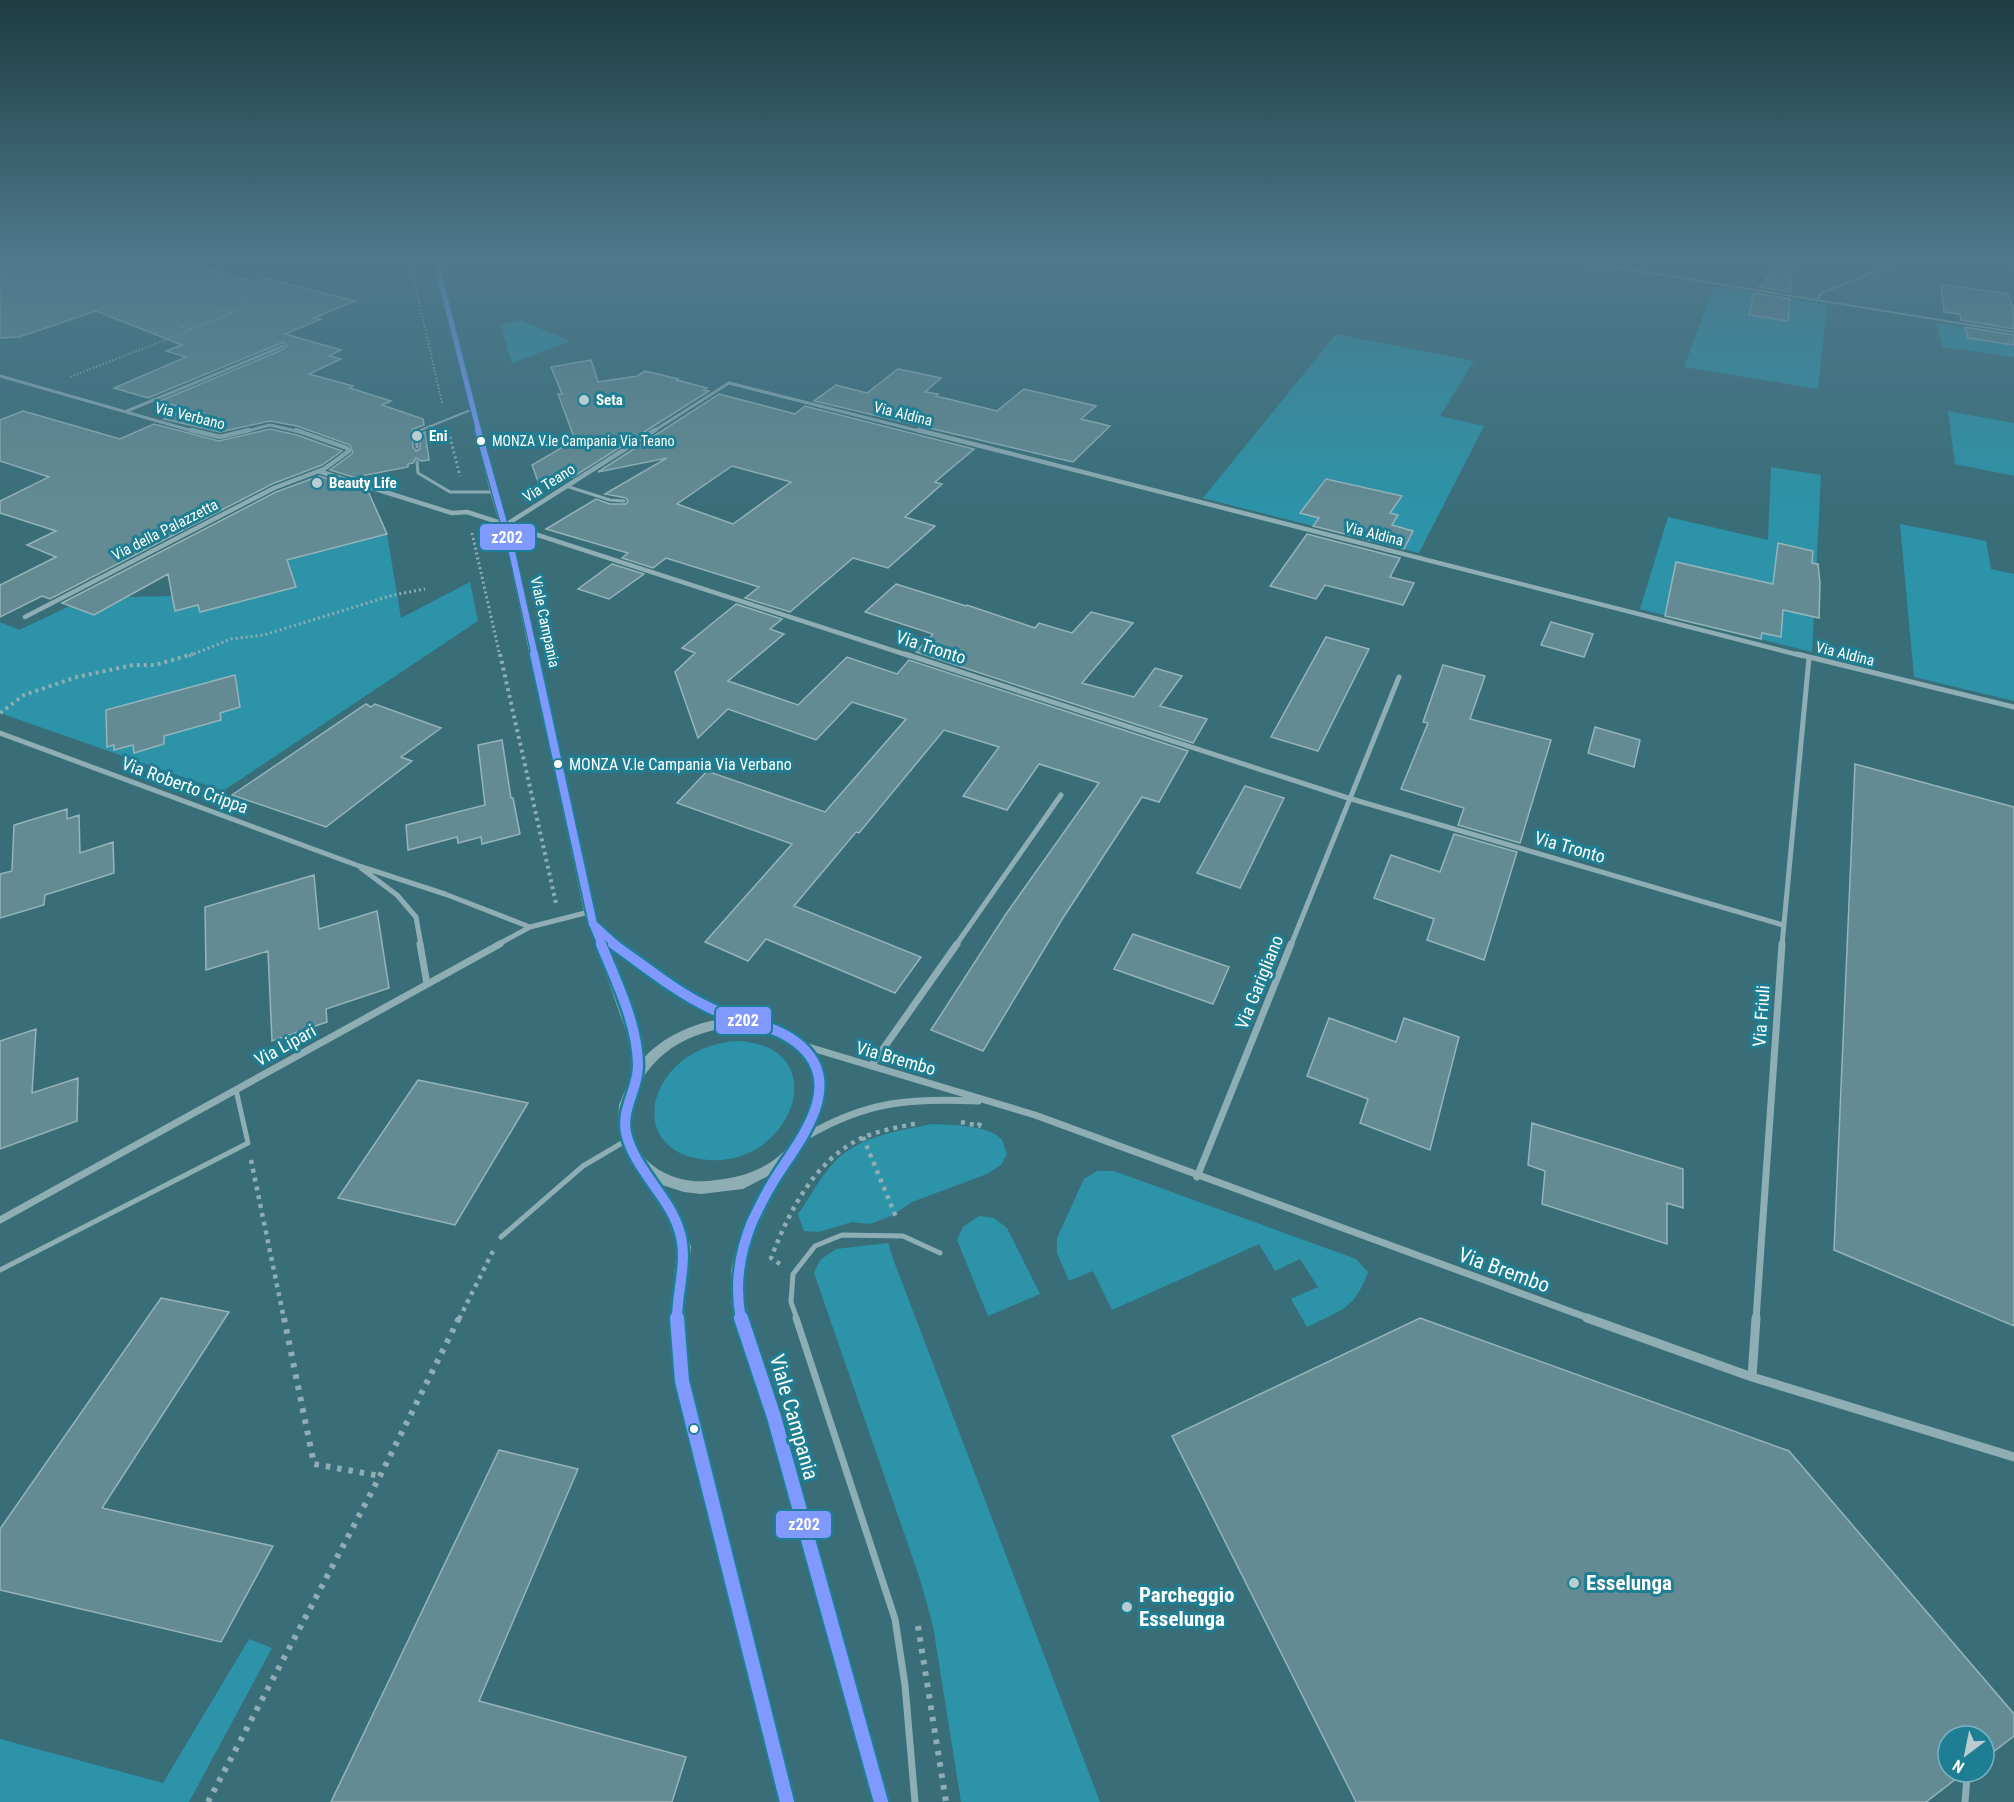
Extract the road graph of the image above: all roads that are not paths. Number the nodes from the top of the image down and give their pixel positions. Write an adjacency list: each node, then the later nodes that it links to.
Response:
1 (456, 342): 5 (street, Viale Campania)
2 (283, 346): 6 (street)
3 (0, 376): 6 (street, Via Verbano)
4 (729, 383): 10 (street, Via Teano); 15 (street, Via Aldina)
5 (472, 409): 7 (lane); 11 (street, Viale Campania)
6 (126, 412): 9 (street, Via Verbano)
7 (417, 447)
8 (417, 462): 11 (lane)
9 (318, 471): 13 (street); 14 (street, Via della Palazzetta)
10 (566, 486): 12 (lane); 13 (street, Via Teano)
11 (494, 492): 13 (street, Viale Campania)
12 (624, 501)
13 (504, 526): 20 (street, Via Tronto); 22 (street, Viale Campania)
14 (25, 617)
15 (1809, 658): 17 (street, Via Aldina); 23 (street, Via Friuli)
16 (1399, 676): 20 (street)
17 (2014, 706)
18 (0, 733): 21 (street, Via Roberto Crippa)
19 (1061, 795): 29 (street)
20 (1348, 798): 23 (street, Via Tronto); 37 (street, Via Garigliano)
21 (358, 866): 24 (street, Via Roberto Crippa); 26 (street, Via Roberto Crippa)
22 (589, 912): 24 (street, Via Lipari); 25 (street, Viale Campania)
23 (1783, 925): 42 (street, Via Friuli)
24 (530, 927): 26 (street, Via Lipari)
25 (595, 927): 27 (street, Viale Campania); 30 (street, Viale Campania)
26 (427, 984): 31 (street, Via Lipari)
27 (749, 1022): 28 (street); 30 (street)
28 (798, 1042): 29 (street, Via Brembo); 33 (street)
29 (872, 1066): 32 (street, Via Brembo)
30 (637, 1076): 34 (street)
31 (236, 1090): 38 (street, Via Lipari); 41 (lane)
32 (987, 1101): 33 (street, Via Brembo); 37 (street, Via Brembo)
33 (804, 1138): 35 (street)
34 (627, 1139): 36 (street); 39 (lane)
35 (790, 1154): 36 (street); 46 (street, Viale Campania)
36 (639, 1161): 45 (street)
37 (1197, 1177): 42 (street, Via Brembo)
38 (0, 1220)
39 (501, 1237)
40 (940, 1253): 47 (lane)
41 (0, 1270)
42 (1752, 1377): 43 (street, Via Brembo)
43 (2014, 1457)
44 (1966, 1784): 48 (lane)
45 (787, 1802)
46 (881, 1802)
47 (915, 1802)
48 (1965, 1802)

